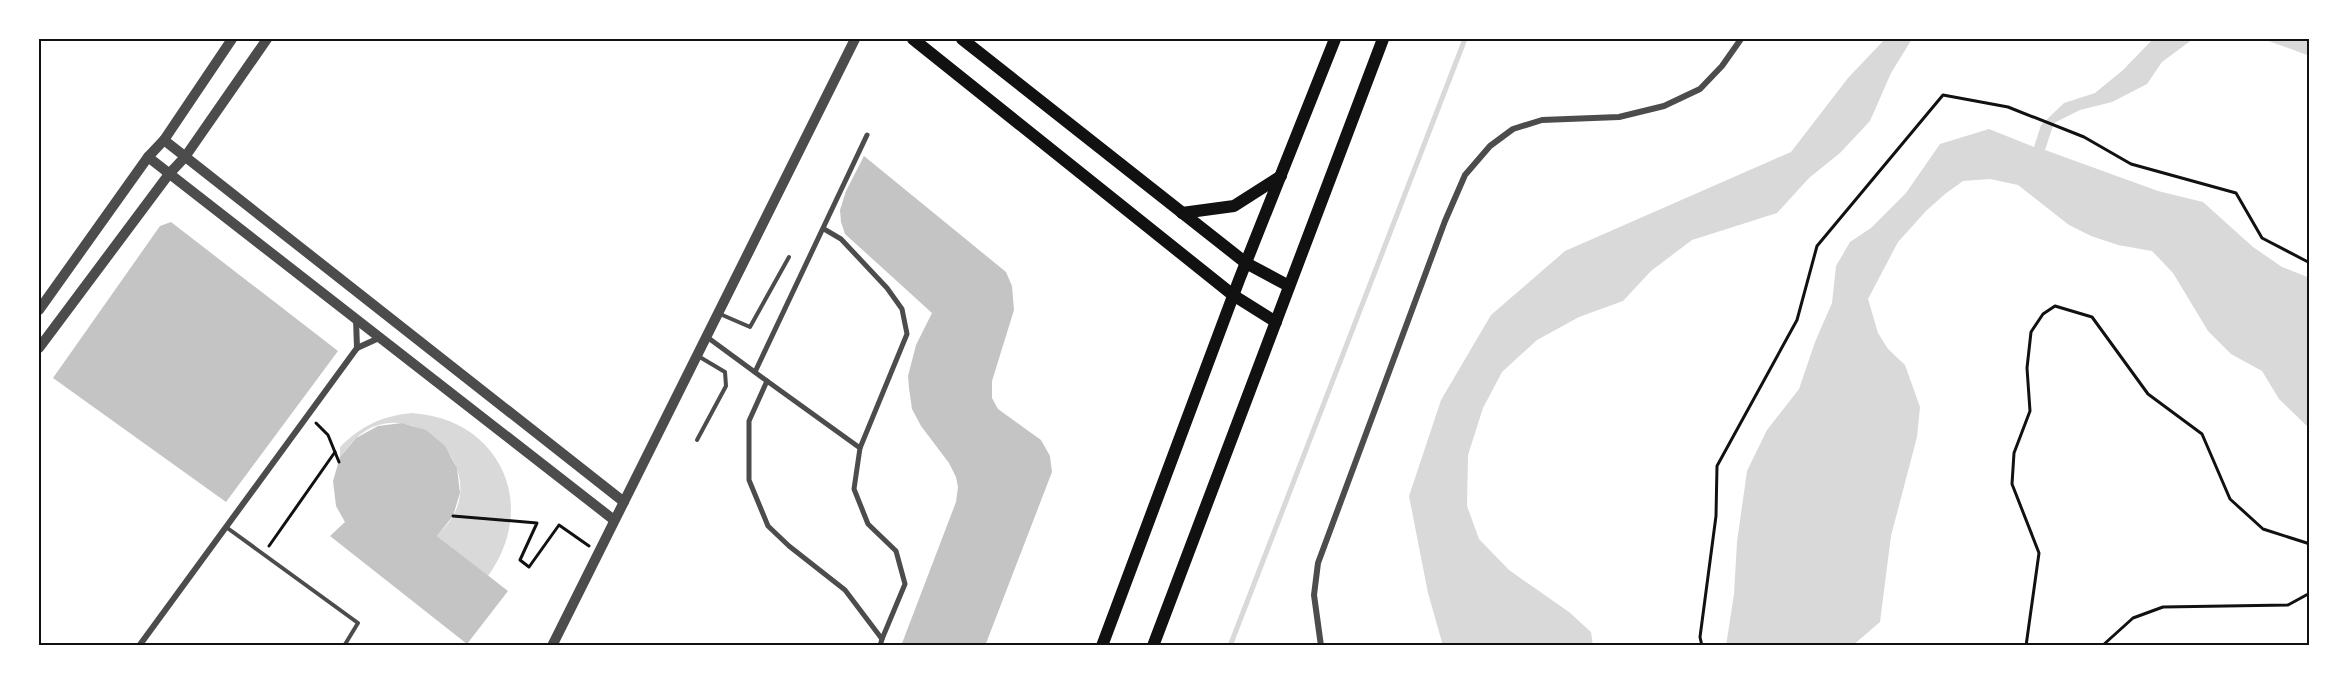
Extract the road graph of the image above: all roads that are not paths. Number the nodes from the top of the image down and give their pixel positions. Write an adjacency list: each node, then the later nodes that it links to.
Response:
1 (232, 39): 10 (street)
2 (267, 39): 12 (street)
3 (855, 39): 22 (street)
4 (913, 39): 20 (main road)
5 (962, 39): 15 (main road)
6 (1335, 39): 14 (main road)
7 (1383, 39): 19 (main road)
8 (1741, 39): 44 (street)
9 (867, 135): 16 (street)
10 (164, 140): 11 (street); 12 (street)
11 (148, 157): 13 (street); 21 (street)
12 (185, 157): 13 (street); 34 (street)
13 (169, 174): 23 (street); 27 (street)
14 (1281, 176): 15 (main road); 18 (main road)
15 (1182, 213): 18 (main road)
16 (824, 229): 30 (street); 33 (street)
17 (789, 257): 22 (lane)
18 (1246, 263): 19 (main road); 20 (main road)
19 (1289, 286): 24 (main road)
20 (1233, 295): 24 (main road); 42 (main road)
21 (39, 310)
22 (718, 313): 25 (street)
23 (356, 319): 26 (street); 28 (street)
24 (1276, 322): 43 (main road)
25 (706, 337): 29 (street); 30 (street)
26 (379, 338): 28 (street); 35 (street)
27 (39, 348)
28 (357, 348): 36 (street)
29 (697, 355): 32 (lane); 34 (street)
30 (755, 372): 31 (street)
31 (767, 381): 33 (street); 37 (street)
32 (697, 440)
33 (860, 448): 37 (street)
34 (624, 502): 35 (street)
35 (614, 520): 40 (street)
36 (226, 527): 38 (street); 39 (lane)
37 (882, 639): 41 (street)
38 (139, 646)
39 (344, 646)
40 (552, 646)
41 (880, 646)
42 (1102, 646)
43 (1153, 646)
44 (1321, 646)

